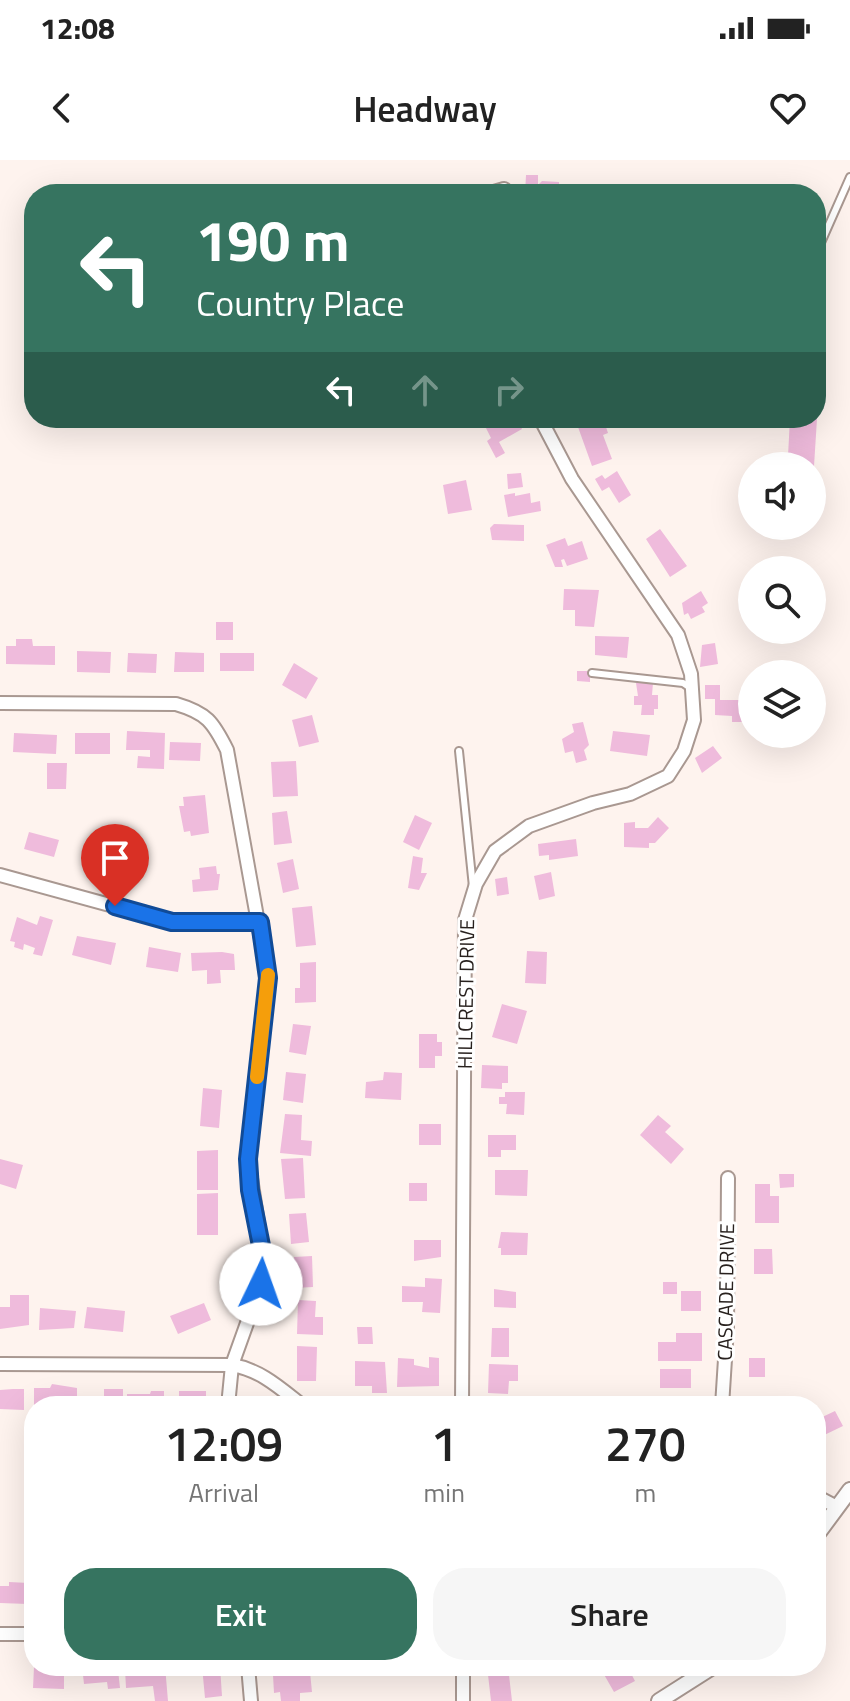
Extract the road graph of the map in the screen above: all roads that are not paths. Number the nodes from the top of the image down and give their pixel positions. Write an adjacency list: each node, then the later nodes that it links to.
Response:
1 (850, 177): 2 (lane)
2 (826, 231)
3 (545, 428): 5 (street, HILLCREST DRIVE)
4 (592, 673): 5 (lane)
5 (692, 689): 9 (street, HILLCREST DRIVE)
6 (0, 703): 10 (street)
7 (459, 751): 9 (lane)
8 (0, 875): 10 (street)
9 (474, 890): 16 (street, HILLCREST DRIVE)
10 (260, 922): 13 (street)
11 (728, 1178): 17 (street, CASCADE DRIVE)
12 (0, 1364): 13 (street)
13 (232, 1365): 14 (street); 15 (street)
14 (229, 1396)
15 (291, 1396)
16 (462, 1396)
17 (723, 1396)
18 (850, 1490): 20 (street)
19 (826, 1501): 20 (street)
20 (835, 1506): 21 (street)
21 (826, 1520)
22 (0, 1634): 23 (street)
23 (24, 1634)
24 (249, 1676): 27 (street)
25 (463, 1676): 28 (street)
26 (698, 1676): 29 (street)
27 (251, 1701)
28 (463, 1701)
29 (659, 1701)

